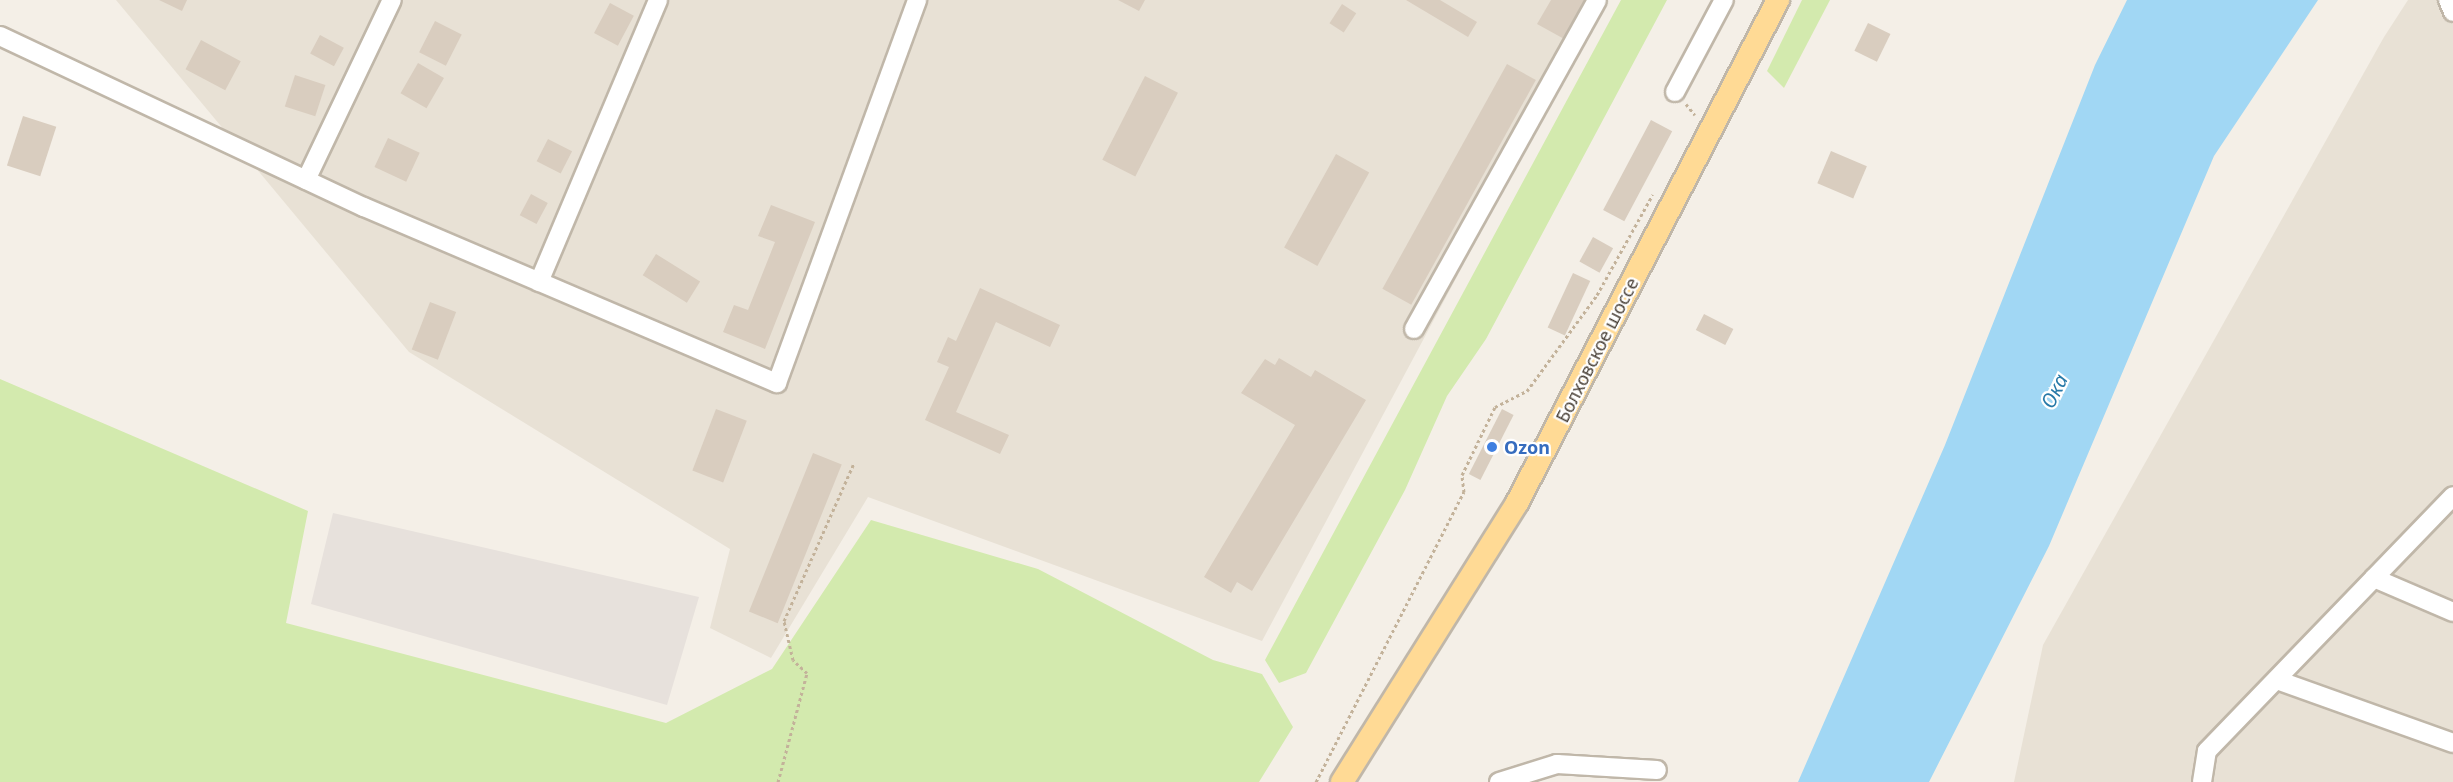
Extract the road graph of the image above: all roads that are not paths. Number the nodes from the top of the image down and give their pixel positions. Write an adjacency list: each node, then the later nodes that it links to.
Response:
1 (392, 0): 11 (street)
2 (658, 0): 12 (street)
3 (917, 0): 12 (street)
4 (1597, 0): 13 (street)
5 (1724, 0): 10 (street)
6 (1778, 0): 20 (main road, Болховское шоссе)
7 (2448, 0): 8 (street)
8 (2453, 12)
9 (0, 36): 11 (street)
10 (1675, 92)
11 (306, 180): 12 (street)
12 (539, 282)
13 (1414, 329)
14 (2453, 496): 15 (street)
15 (2374, 578): 16 (street); 17 (street)
16 (2453, 612)
17 (2277, 680): 18 (street); 22 (street)
18 (2453, 743)
19 (1657, 770): 21 (street)
20 (1342, 782)
21 (1499, 782)
22 (2202, 782)

